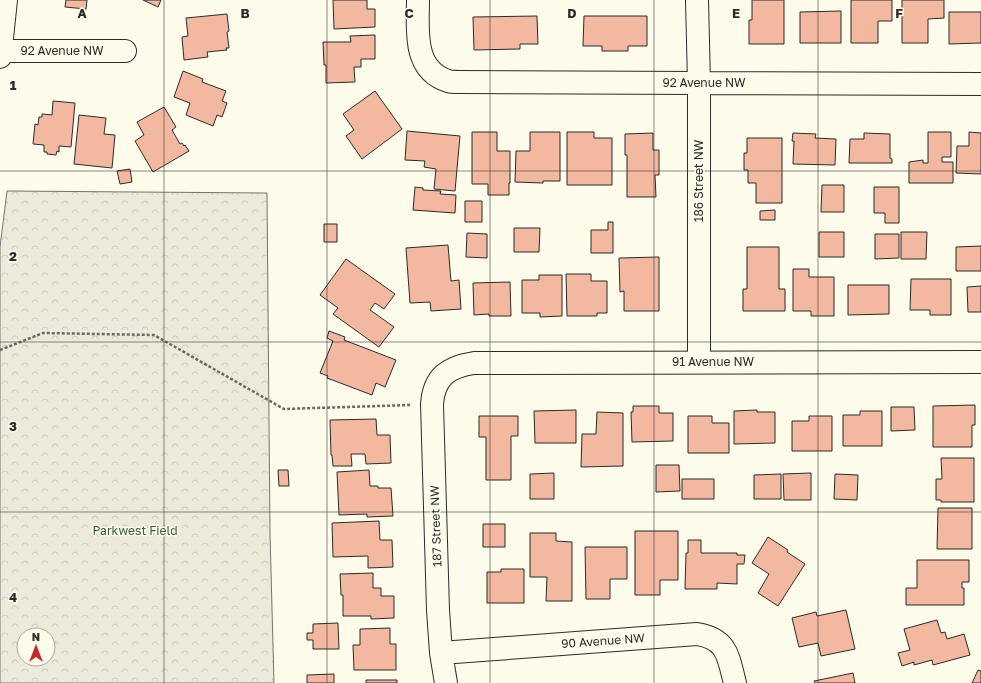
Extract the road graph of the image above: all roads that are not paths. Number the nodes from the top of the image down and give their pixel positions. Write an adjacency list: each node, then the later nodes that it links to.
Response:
1 (6, 0): 5 (street)
2 (418, 0): 6 (street, 92 Avenue NW)
3 (697, 0): 6 (street, 186 Street NW)
4 (125, 51): 5 (street, 92 Avenue NW)
5 (0, 53)
6 (699, 83): 7 (street, 92 Avenue NW); 8 (street, 186 Street NW)
7 (981, 84)
8 (699, 362): 9 (street, 91 Avenue NW); 10 (street, 91 Avenue NW)
9 (981, 362)
10 (447, 373): 11 (street, 187 Street NW)
11 (441, 653): 12 (street, 187 Street NW); 13 (street, 90 Avenue NW)
12 (446, 683)
13 (735, 683)

